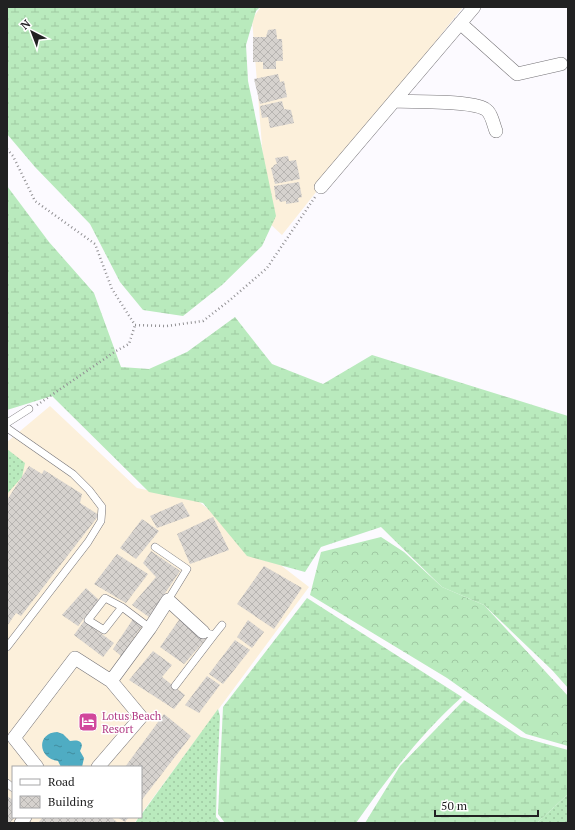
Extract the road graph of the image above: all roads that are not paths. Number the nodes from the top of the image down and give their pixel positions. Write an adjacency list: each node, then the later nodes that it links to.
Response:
1 (474, 7): 2 (street)
2 (460, 24): 3 (street); 4 (street)
3 (561, 64)
4 (394, 101): 5 (street); 6 (street)
5 (496, 131)
6 (321, 186)
7 (29, 409): 8 (lane)
8 (7, 423)
9 (7, 428): 16 (lane)
10 (155, 547): 11 (lane)
11 (168, 600): 14 (street); 15 (street)
12 (122, 607): 12 (lane); 14 (lane)
13 (222, 625): 15 (lane)
14 (150, 628): 17 (street)
15 (209, 633): 18 (lane)
16 (7, 647)
17 (111, 681): 19 (street); 20 (street)
18 (175, 686)
19 (36, 766)
20 (99, 766)

